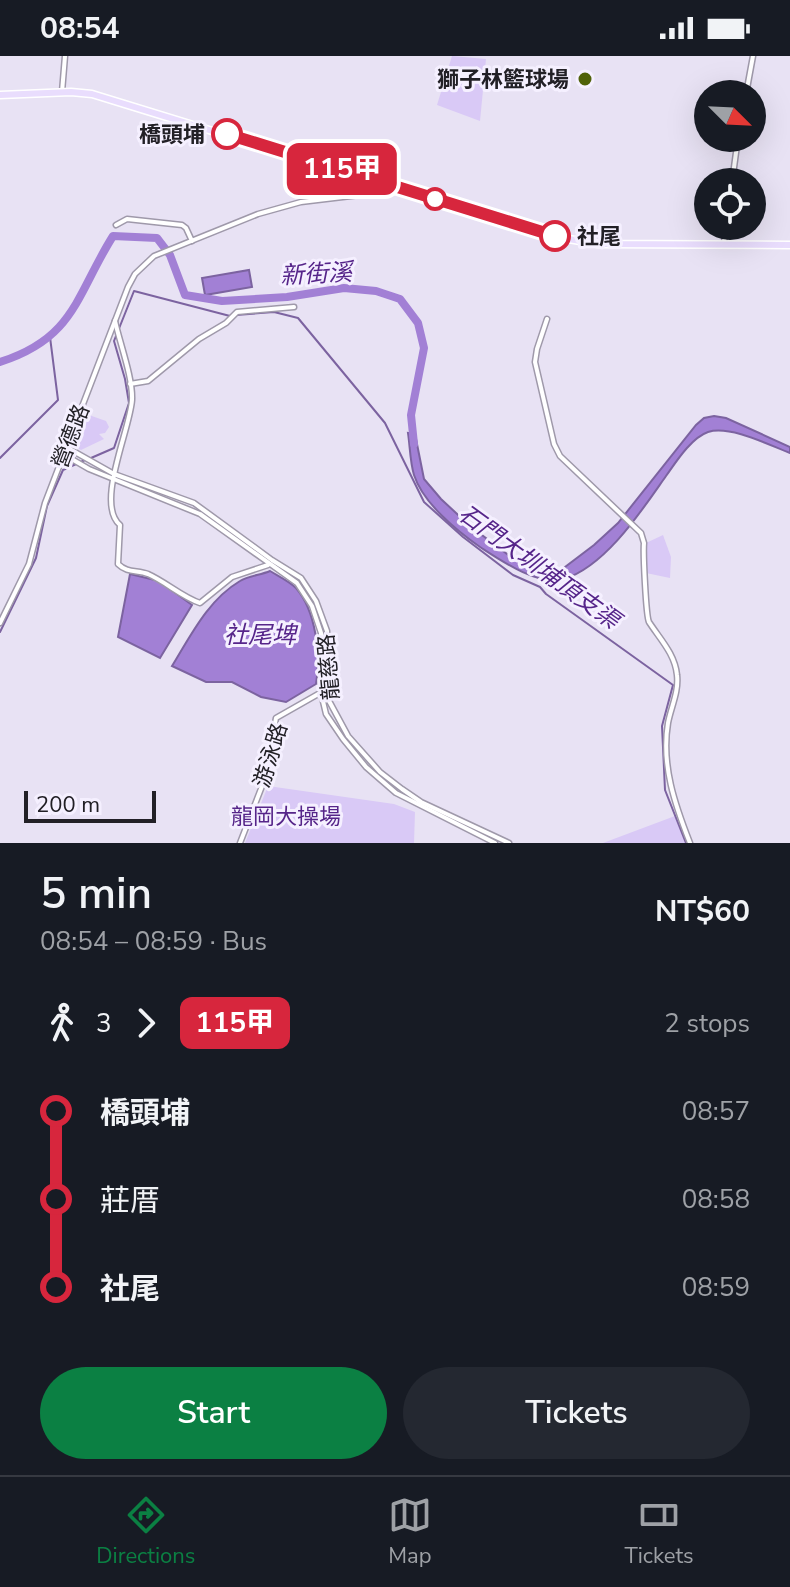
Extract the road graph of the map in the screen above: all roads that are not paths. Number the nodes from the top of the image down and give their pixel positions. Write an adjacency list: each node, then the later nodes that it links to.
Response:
1 (65, 56): 4 (street)
2 (753, 56): 3 (street)
3 (749, 80)
4 (62, 92): 5 (main road); 6 (main road)
5 (0, 95)
6 (407, 190): 9 (street); 10 (main road)
7 (116, 225): 9 (street)
8 (725, 240): 10 (street)
9 (192, 241): 14 (street, 營德路)
10 (724, 245): 11 (main road)
11 (790, 245)
12 (294, 307): 15 (street)
13 (547, 319): 27 (street)
14 (115, 321): 15 (street); 16 (street, 營德路)
15 (130, 384): 18 (street)
16 (66, 447): 17 (street, 營德路); 18 (street, 龍慈路)
17 (63, 454): 18 (street, 龍慈路); 20 (street, 營德路)
18 (115, 477): 19 (street, 龍慈路); 19 (street)
19 (270, 562): 21 (street, 龍慈路); 22 (street, 龍慈路)
20 (1, 620)
21 (327, 691): 22 (street, 游泳路); 23 (street, 龍慈路)
22 (321, 693): 23 (street, 龍慈路); 24 (street, 游泳路)
23 (346, 738): 25 (street, 龍慈路); 26 (street, 龍慈路)
24 (240, 843)
25 (495, 843)
26 (509, 843)
27 (690, 843)

